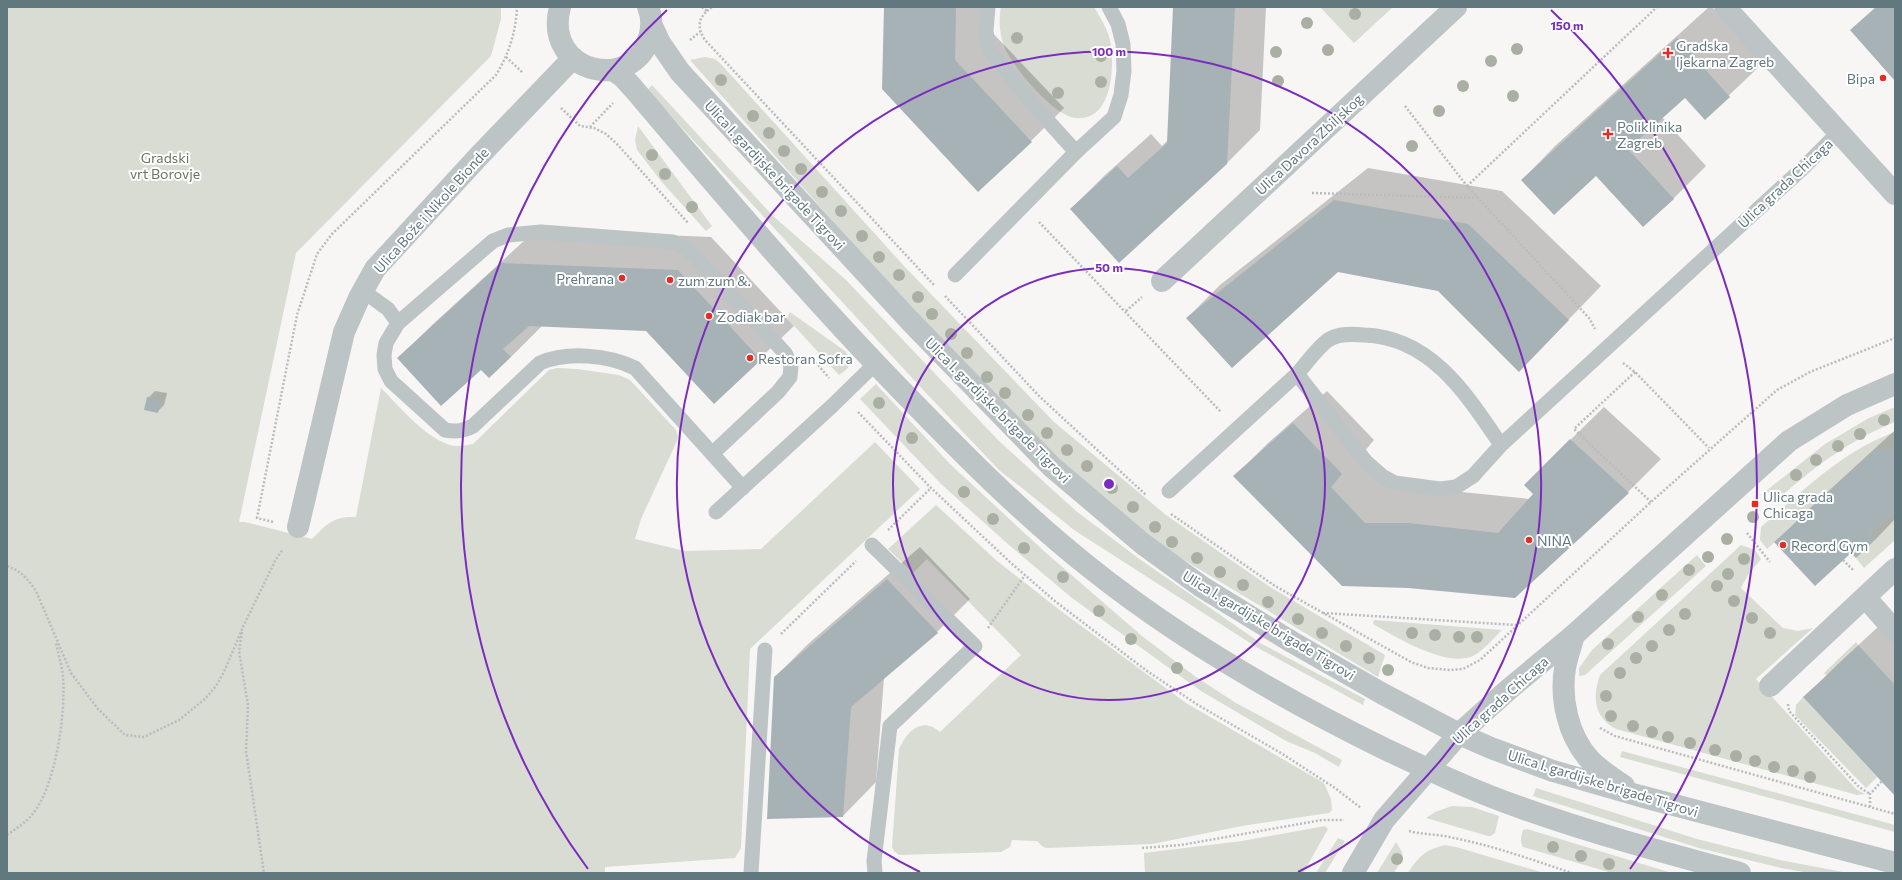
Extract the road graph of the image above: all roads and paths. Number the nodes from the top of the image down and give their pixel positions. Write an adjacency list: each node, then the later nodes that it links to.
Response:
1 (560, 7): 11 (street)
2 (712, 7): 8 (path)
3 (988, 7): 18 (lane)
4 (1109, 7): 18 (lane)
5 (1456, 7): 25 (street, Ulica Davora Zbiljskog)
6 (1657, 7): 19 (path)
7 (1725, 7): 17 (street)
8 (707, 12)
9 (650, 16): 12 (street); 62 (street, Ulica I. gardijske brigade Tigrovi)
10 (506, 57): 13 (path)
11 (573, 58): 12 (street); 26 (street, Ulica Bože i Nikole Bionde)
12 (613, 70): 29 (street)
13 (520, 71)
14 (1405, 106): 19 (path)
15 (608, 108): 16 (path)
16 (590, 127)
17 (1840, 131): 20 (street); 28 (lane, Ulica grada Chicaga)
18 (1076, 152): 23 (lane)
19 (1467, 186): 22 (path)
20 (1893, 188)
21 (1312, 193): 22 (path)
22 (1478, 198): 28 (path)
23 (1023, 206): 24 (lane); 34 (path)
24 (955, 275)
25 (1162, 281)
26 (363, 291): 27 (lane); 43 (street, Ulica Bože i Nikole Bionde)
27 (398, 323): 37 (lane); 37 (lane)
28 (1605, 349): 30 (path); 35 (lane, Ulica grada Chicaga)
29 (875, 364): 38 (lane); 63 (street)
30 (1635, 372): 36 (path); 41 (path)
31 (1297, 374): 34 (lane); 35 (lane); 35 (lane, Ulica grada Chicaga)
32 (1895, 384): 55 (street, Ulica grada Chicaga)
33 (853, 407): 39 (path)
34 (1237, 428): 40 (lane)
35 (1501, 445)
36 (1709, 448)
37 (713, 453): 38 (lane)
38 (743, 488): 42 (lane)
39 (931, 488): 45 (path); 49 (path)
40 (1169, 491)
41 (1651, 502)
42 (716, 512)
43 (298, 527): 53 (path)
44 (1747, 533): 46 (path)
45 (872, 545): 57 (lane); 58 (path)
46 (1770, 562)
47 (7, 566): 56 (path)
48 (1895, 569): 50 (street)
49 (1025, 575): 57 (path); 67 (path)
50 (1865, 596): 54 (street); 59 (street)
51 (1322, 613): 52 (path)
52 (1516, 625)
53 (242, 627): 56 (path); 75 (path)
54 (1895, 631)
55 (1574, 635): 62 (street, Ulica grada Chicaga); 66 (street)
56 (55, 638): 72 (path)
57 (975, 646): 77 (lane)
58 (765, 650): 76 (lane)
59 (1770, 686)
60 (1790, 698): 65 (path)
61 (1600, 727): 68 (path)
62 (1459, 734): 63 (street, Ulica grada Chicaga); 66 (street, Ulica I. gardijske brigade Tigrovi)
63 (1427, 769): 78 (street, Ulica grada Chicaga); 80 (street)
64 (1882, 781): 65 (path)
65 (1870, 794): 68 (path)
66 (1640, 796): 74 (street, Ulica I. gardijske brigade Tigrovi)
67 (1358, 806)
68 (1870, 807): 69 (path)
69 (1895, 814)
70 (1344, 820): 73 (path)
71 (1406, 830): 79 (path)
72 (7, 835)
73 (1142, 848)
74 (1895, 862)
75 (264, 873)
76 (751, 873)
77 (874, 873)
78 (1353, 873)
79 (1572, 873)
80 (1740, 873)

